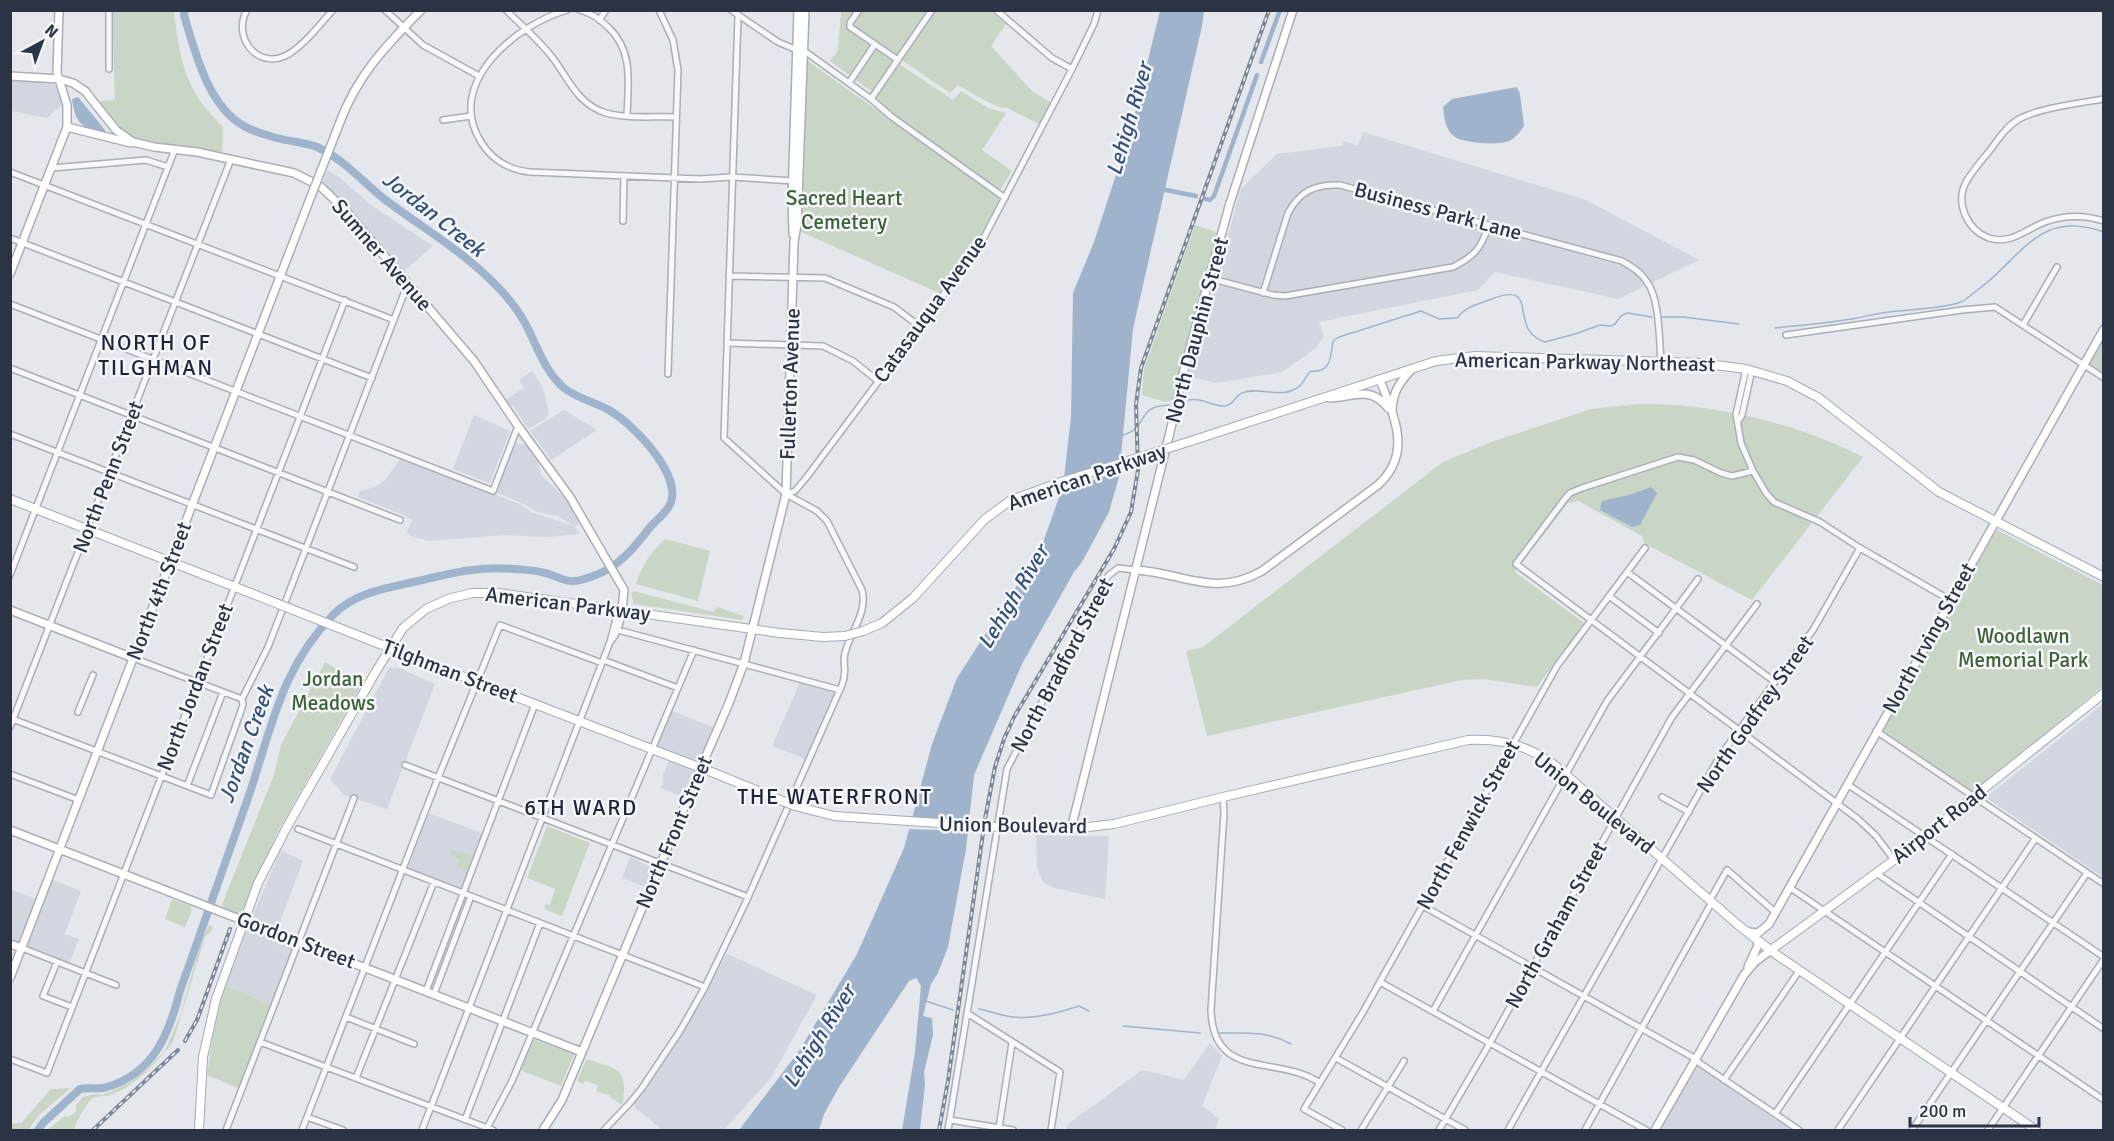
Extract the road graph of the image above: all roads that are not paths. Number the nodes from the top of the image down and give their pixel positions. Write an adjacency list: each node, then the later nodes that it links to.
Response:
1 (59, 10): 31 (street)
2 (109, 10): 27 (street)
3 (247, 10): 4 (street)
4 (333, 10)
5 (385, 10): 22 (street)
6 (421, 10): 22 (street, North 4th Street)
7 (506, 10): 23 (street)
8 (567, 10): 23 (street)
9 (580, 10): 21 (street)
10 (606, 10): 21 (street)
11 (659, 10): 37 (street)
12 (730, 10): 20 (street)
13 (798, 10): 25 (street, Fullerton Avenue)
14 (805, 10): 25 (street, Fullerton Avenue)
15 (859, 10): 24 (street)
16 (932, 10): 26 (street)
17 (996, 10): 28 (street)
18 (1098, 10): 28 (street, Catasauqua Avenue)
19 (1293, 10): 65 (street, North Dauphin Street)
20 (738, 16): 25 (street); 47 (street)
21 (600, 20): 36 (street)
22 (403, 29): 30 (street); 62 (street, North 4th Street, bridge)
23 (525, 29): 30 (street); 36 (street)
24 (875, 44): 26 (street); 32 (street)
25 (800, 50): 32 (street); 49 (street, Fullerton Avenue); 58 (street, Fullerton Avenue)
26 (898, 60): 33 (street)
27 (109, 69)
28 (1072, 69): 51 (street, Catasauqua Avenue)
29 (10, 76): 31 (street, Sumner Avenue)
30 (479, 76): 35 (street)
31 (59, 79): 39 (street); 40 (street, Sumner Avenue)
32 (849, 83): 33 (street)
33 (871, 99): 51 (street)
34 (2103, 99): 53 (street)
35 (471, 116): 38 (street); 46 (street)
36 (627, 116): 37 (street)
37 (676, 117): 48 (street)
38 (443, 120)
39 (67, 127): 40 (street); 44 (street)
40 (140, 144): 41 (street, Sumner Avenue)
41 (175, 149): 42 (street, Sumner Avenue); 43 (street)
42 (231, 159): 59 (street, North Penn Street); 67 (street, Sumner Avenue)
43 (168, 167): 44 (street); 54 (street)
44 (52, 168): 50 (street)
45 (10, 172): 50 (street)
46 (624, 176): 48 (street); 52 (street)
47 (732, 177): 48 (street); 49 (street); 63 (street)
48 (674, 178): 88 (street)
49 (793, 182): 58 (street, Fullerton Avenue)
50 (45, 185): 54 (street); 57 (street)
51 (1005, 198): 74 (street, Catasauqua Avenue)
52 (623, 221)
53 (2103, 221)
54 (147, 224): 59 (street); 66 (street)
55 (1489, 225): 68 (street); 68 (street, Business Park Lane); 83 (street, Business Park Lane)
56 (10, 238): 57 (street)
57 (23, 242): 61 (street); 66 (street)
58 (794, 242): 64 (street, Fullerton Avenue)
59 (198, 244): 62 (street); 70 (street, North Penn Street)
60 (2057, 267): 73 (street)
61 (10, 274)
62 (281, 276): 69 (street); 76 (street, North 4th Street)
63 (729, 276): 64 (street); 79 (street)
64 (793, 278): 74 (street); 80 (street, Fullerton Avenue)
65 (1209, 278): 68 (street); 123 (street, North Dauphin Street)
66 (124, 281): 70 (street); 78 (street)
67 (408, 283): 72 (street); 99 (street, Sumner Avenue)
68 (1263, 293)
69 (345, 300): 72 (street); 81 (street, North Jordan Street)
70 (176, 301): 76 (street); 82 (street, North Penn Street)
71 (10, 303): 78 (street)
72 (394, 320): 89 (street)
73 (2023, 325): 77 (street); 84 (street)
74 (919, 326): 92 (street, Catasauqua Avenue)
75 (2103, 329): 84 (street, North Irving Street)
76 (259, 334): 81 (street); 93 (street, North 4th Street)
77 (1786, 335)
78 (102, 339): 82 (street); 94 (street)
79 (727, 343): 80 (street); 109 (street)
80 (791, 345): 92 (street); 109 (street, Fullerton Avenue)
81 (322, 358): 89 (street); 98 (street, North Jordan Street)
82 (153, 359): 93 (street); 97 (street, North Penn Street)
83 (1661, 361): 86 (main road, American Parkway Northeast); 87 (main road, American Parkway Northeast)
84 (2084, 364): 90 (street); 114 (street, North Irving Street)
85 (10, 368): 94 (street)
86 (1749, 369): 105 (street); 114 (main road, American Parkway Northeast)
87 (1411, 370): 91 (main road, American Parkway Northeast); 96 (street)
88 (669, 374)
89 (372, 378): 101 (street)
90 (2103, 378)
91 (1380, 380): 95 (main road, American Parkway Northeast); 96 (street, North Bradford Street)
92 (878, 381): 109 (street, Catasauqua Avenue)
93 (236, 391): 98 (street); 103 (street, North 4th Street)
94 (80, 395): 97 (street); 104 (street)
95 (1321, 398): 96 (street); 102 (main road, American Parkway Northeast)
96 (1392, 412): 123 (street, North Bradford Street)
97 (131, 415): 103 (street); 106 (street, North Penn Street)
98 (300, 416): 101 (street); 107 (street, North Jordan Street)
99 (518, 426): 101 (street); 134 (street, Sumner Avenue)
100 (10, 434): 104 (street)
101 (350, 435): 108 (street)
102 (1191, 441): 137 (main road, American Parkway, bridge)
103 (214, 448): 107 (street); 111 (street, North 4th Street)
104 (58, 452): 106 (street); 112 (street)
105 (1753, 471): 119 (street); 135 (street)
106 (109, 473): 111 (street); 116 (street, North Penn Street)
107 (278, 473): 108 (street); 117 (street, North Jordan Street)
108 (328, 492): 113 (street); 120 (street)
109 (786, 494): 115 (street, Fullerton Avenue); 152 (street)
110 (10, 499): 112 (main road, Tilghman Street)
111 (192, 505): 117 (street); 121 (street, North 4th Street)
112 (36, 509): 116 (main road, Tilghman Street); 125 (street)
113 (400, 520)
114 (1994, 521): 126 (main road, American Parkway Northeast); 130 (street, North Irving Street)
115 (779, 524): 137 (street, North Front Street)
116 (87, 529): 121 (main road, Tilghman Street); 136 (street, North Penn Street)
117 (256, 529): 120 (street); 128 (street, North Jordan Street)
118 (1645, 548): 124 (street, North Fenwick Street)
119 (1860, 548): 130 (street); 148 (street, North Godfrey Street)
120 (306, 549): 122 (street); 156 (street)
121 (170, 562): 128 (main road, Tilghman Street); 143 (street, North 4th Street)
122 (354, 567)
123 (1136, 570): 188 (street, North Dauphin Street); 252 (street, North Bradford Street)
124 (1627, 572): 129 (street, North Fenwick Street); 132 (street)
125 (10, 575)
126 (2103, 577)
127 (1698, 579): 132 (street)
128 (233, 586): 149 (street, North Jordan Street); 150 (main road, Tilghman Street, bridge)
129 (1609, 596): 135 (street, North Fenwick Street); 139 (street)
130 (1950, 600): 164 (street, North Irving Street)
131 (1757, 604): 141 (street, North Graham Street)
132 (1677, 608): 139 (street); 141 (street)
133 (10, 610): 136 (street)
134 (622, 610): 137 (main road, American Parkway); 138 (street); 140 (street); 216 (main road, American Parkway)
135 (1591, 620): 144 (street); 165 (street, North Fenwick Street)
136 (50, 625): 143 (street); 160 (street, North Penn Street)
137 (752, 629): 146 (street, North Front Street)
138 (618, 630): 140 (street); 142 (street)
139 (1659, 633): 144 (street)
140 (610, 642): 145 (street)
141 (1726, 645): 148 (street); 154 (street, North Graham Street)
142 (694, 650): 146 (street); 151 (street)
143 (133, 657): 149 (street); 167 (street, North 4th Street)
144 (1641, 657): 154 (street); 171 (street)
145 (602, 662): 150 (street); 151 (street); 161 (street)
146 (744, 663): 152 (street); 169 (street, North Front Street)
147 (93, 675): 159 (street)
148 (1775, 681): 163 (street, North Godfrey Street)
149 (197, 682): 153 (street); 172 (street, North Jordan Street)
150 (478, 682): 158 (main road, Tilghman Street); 173 (street)
151 (678, 688): 166 (street)
152 (840, 690): 209 (street)
153 (223, 692): 156 (street); 175 (street)
154 (1689, 693): 163 (street); 185 (street, North Graham Street)
155 (2103, 693): 179 (main road, Airport Road)
156 (242, 699): 175 (street)
157 (2103, 699): 179 (main road, Airport Road)
158 (535, 704): 161 (main road, Tilghman Street); 181 (street)
159 (78, 712)
160 (12, 718): 162 (street, North Penn Street); 167 (street)
161 (579, 721): 166 (main road, Tilghman Street); 184 (street)
162 (10, 727)
163 (1739, 730): 182 (street); 183 (street, North Godfrey Street)
164 (1876, 731): 174 (street, North Irving Street); 179 (street)
165 (1514, 744): 171 (main road, Union Boulevard); 176 (main road, Union Boulevard); 212 (street, North Fenwick Street)
166 (652, 749): 169 (main road, Tilghman Street); 193 (street)
167 (98, 752): 172 (street); 180 (street, North 4th Street)
168 (405, 765): 173 (street)
169 (701, 768): 186 (main road, Tilghman Street, bridge); 198 (street, North Front Street)
170 (10, 774): 180 (street)
171 (1567, 775): 185 (main road, Union Boulevard); 221 (street)
172 (161, 776): 175 (street); 201 (street, North Jordan Street)
173 (438, 778): 181 (street); 199 (street)
174 (1847, 784): 182 (street, North Irving Street); 190 (street)
175 (187, 786)
176 (1223, 797): 188 (main road, Union Boulevard); 276 (street)
177 (1662, 797): 183 (street)
178 (354, 798): 192 (street)
179 (1976, 798): 190 (main road, Airport Road); 191 (street)
180 (79, 800): 194 (street, North 4th Street)
181 (498, 800): 184 (street); 207 (street)
182 (1836, 803): 197 (street); 205 (street, North Irving Street)
183 (1689, 812): 196 (street, North Godfrey Street)
184 (542, 818): 193 (street); 213 (street)
185 (1615, 818): 196 (main road, Union Boulevard); 233 (street, North Graham Street)
186 (895, 821): 188 (main road, Union Boulevard, bridge)
187 (298, 829): 192 (street)
188 (1071, 829)
189 (10, 830): 194 (street, Gordon Street)
190 (1926, 837): 195 (street); 197 (main road, Airport Road); 202 (main road, Airport Road)
191 (2035, 839): 200 (street); 206 (street)
192 (337, 843): 199 (street); 224 (street)
193 (612, 844): 198 (street); 220 (street)
194 (60, 849): 201 (street, Gordon Street); 226 (street, North 4th Street)
195 (1952, 854): 206 (street); 211 (street)
196 (1662, 859): 210 (main road, Union Boulevard); 246 (street, North Godfrey Street)
197 (1894, 860): 202 (main road, Airport Road)
198 (661, 864): 209 (street); 229 (street, North Front Street)
199 (403, 869): 203 (street); 232 (street)
200 (2087, 873): 204 (street); 218 (street)
201 (123, 874): 216 (street, Gordon Street); 236 (street, North Jordan Street)
202 (1878, 874): 211 (street); 215 (main road, Airport Road)
203 (434, 882): 207 (street); 239 (street)
204 (2103, 884)
205 (1789, 887): 214 (street, North Irving Street); 215 (street)
206 (2003, 888): 218 (street); 222 (street)
207 (464, 893): 208 (street); 244 (street)
208 (471, 896): 213 (street); 245 (street)
209 (748, 897): 243 (street)
210 (1711, 901): 214 (street); 219 (main road, Union Boulevard); 256 (street)
211 (1919, 903): 222 (street); 228 (street)
212 (1423, 906): 221 (street); 240 (street, North Fenwick Street)
213 (507, 910): 217 (street); 250 (street)
214 (1775, 912): 219 (street, North Irving Street)
215 (1827, 912): 227 (main road, Airport Road); 228 (street)
216 (243, 920): 224 (street, Gordon Street); 289 (main road, American Parkway)
217 (540, 923): 220 (street); 254 (street)
218 (2053, 923): 230 (street); 235 (street)
219 (1745, 930): 223 (main road, Union Boulevard)
220 (573, 935): 229 (street); 259 (street)
221 (1475, 936): 233 (street); 251 (street)
222 (1969, 938): 235 (street); 242 (street)
223 (1757, 940): 227 (main road, Union Boulevard); 237 (street)
224 (300, 942): 232 (street, Gordon Street); 261 (street)
225 (10, 944): 226 (street)
226 (22, 948): 231 (street); 238 (street, North 4th Street)
227 (1772, 951): 234 (main road, Union Boulevard); 237 (street)
228 (1885, 951): 242 (street); 247 (street)
229 (622, 955): 243 (street); 265 (street, North Front Street)
230 (2103, 958): 248 (street)
231 (57, 962): 236 (street); 249 (street)
232 (365, 967): 239 (street, Gordon Street); 253 (street)
233 (1532, 967): 246 (street); 263 (street, North Graham Street)
234 (1799, 971): 247 (main road, Union Boulevard); 275 (street)
235 (2020, 972): 248 (street); 255 (street)
236 (86, 973): 241 (street); 249 (street, North Jordan Street)
237 (1744, 975): 269 (street)
238 (10, 978)
239 (396, 979): 244 (street, Gordon Street); 257 (street)
240 (1380, 982): 251 (street); 267 (street, North Fenwick Street)
241 (116, 985)
242 (1936, 986): 255 (street); 260 (street)
243 (705, 987): 295 (street)
244 (426, 990): 245 (street, Gordon Street)
245 (434, 994): 250 (street, Gordon Street)
246 (1585, 996): 256 (street); 272 (street, North Godfrey Street)
247 (1849, 1004): 260 (main road, Union Boulevard); 282 (street)
248 (2072, 1006): 258 (street); 266 (street)
249 (72, 1007): 268 (street, North Jordan Street)
250 (469, 1008): 254 (street, Gordon Street); 280 (street)
251 (1432, 1011): 263 (street)
252 (967, 1013): 262 (street); 285 (street, North Bradford Street)
253 (346, 1017): 257 (street); 271 (street)
254 (503, 1021): 259 (street, Gordon Street); 284 (street)
255 (1987, 1021): 266 (street); 273 (street)
256 (1642, 1028): 269 (street); 279 (street)
257 (376, 1029): 264 (street); 274 (street)
258 (2103, 1029)
259 (532, 1032): 265 (street, Gordon Street); 288 (street)
260 (1901, 1039): 273 (main road, Union Boulevard); 308 (street)
261 (260, 1042): 271 (street); 290 (street)
262 (1012, 1043): 287 (street); 298 (street)
263 (1490, 1043): 272 (street); 286 (street, North Graham Street)
264 (414, 1044)
265 (582, 1052): 294 (street, North Front Street)
266 (2038, 1056): 278 (street); 281 (street)
267 (1336, 1058): 276 (street, North Fenwick Street); 277 (street)
268 (10, 1059)
269 (1695, 1060): 275 (street); 306 (street)
270 (1404, 1061): 277 (street)
271 (327, 1067): 274 (street); 283 (street)
272 (1542, 1072): 279 (street); 303 (street, North Godfrey Street)
273 (1951, 1073): 281 (main road, Union Boulevard); 309 (street)
274 (356, 1078): 280 (street)
275 (1724, 1080): 282 (street)
276 (1320, 1083): 299 (street, North Fenwick Street)
277 (1389, 1088): 286 (street); 300 (street)
278 (2103, 1100)
279 (1599, 1104): 304 (street); 305 (street)
280 (431, 1107): 284 (street); 293 (street)
281 (2003, 1108): 310 (street); 311 (main road, Union Boulevard)
282 (1775, 1114): 307 (street)
283 (307, 1117): 291 (street); 292 (street)
284 (465, 1120): 288 (street)
285 (950, 1120): 287 (street); 296 (street, North Bradford Street)
286 (1446, 1120): 301 (street, North Graham Street); 302 (street)
287 (999, 1128): 297 (street)
288 (488, 1130)
289 (199, 1131)
290 (226, 1131)
291 (302, 1131)
292 (343, 1131)
293 (422, 1131)
294 (543, 1131)
295 (604, 1131)
296 (948, 1131)
297 (1012, 1131)
298 (1051, 1131)
299 (1342, 1131)
300 (1361, 1131)
301 (1439, 1131)
302 (1465, 1131)
303 (1508, 1131)
304 (1585, 1131)
305 (1646, 1131)
306 (1655, 1131)
307 (1799, 1131)
308 (1838, 1131)
309 (1912, 1131)
310 (1988, 1131)
311 (2036, 1131)

